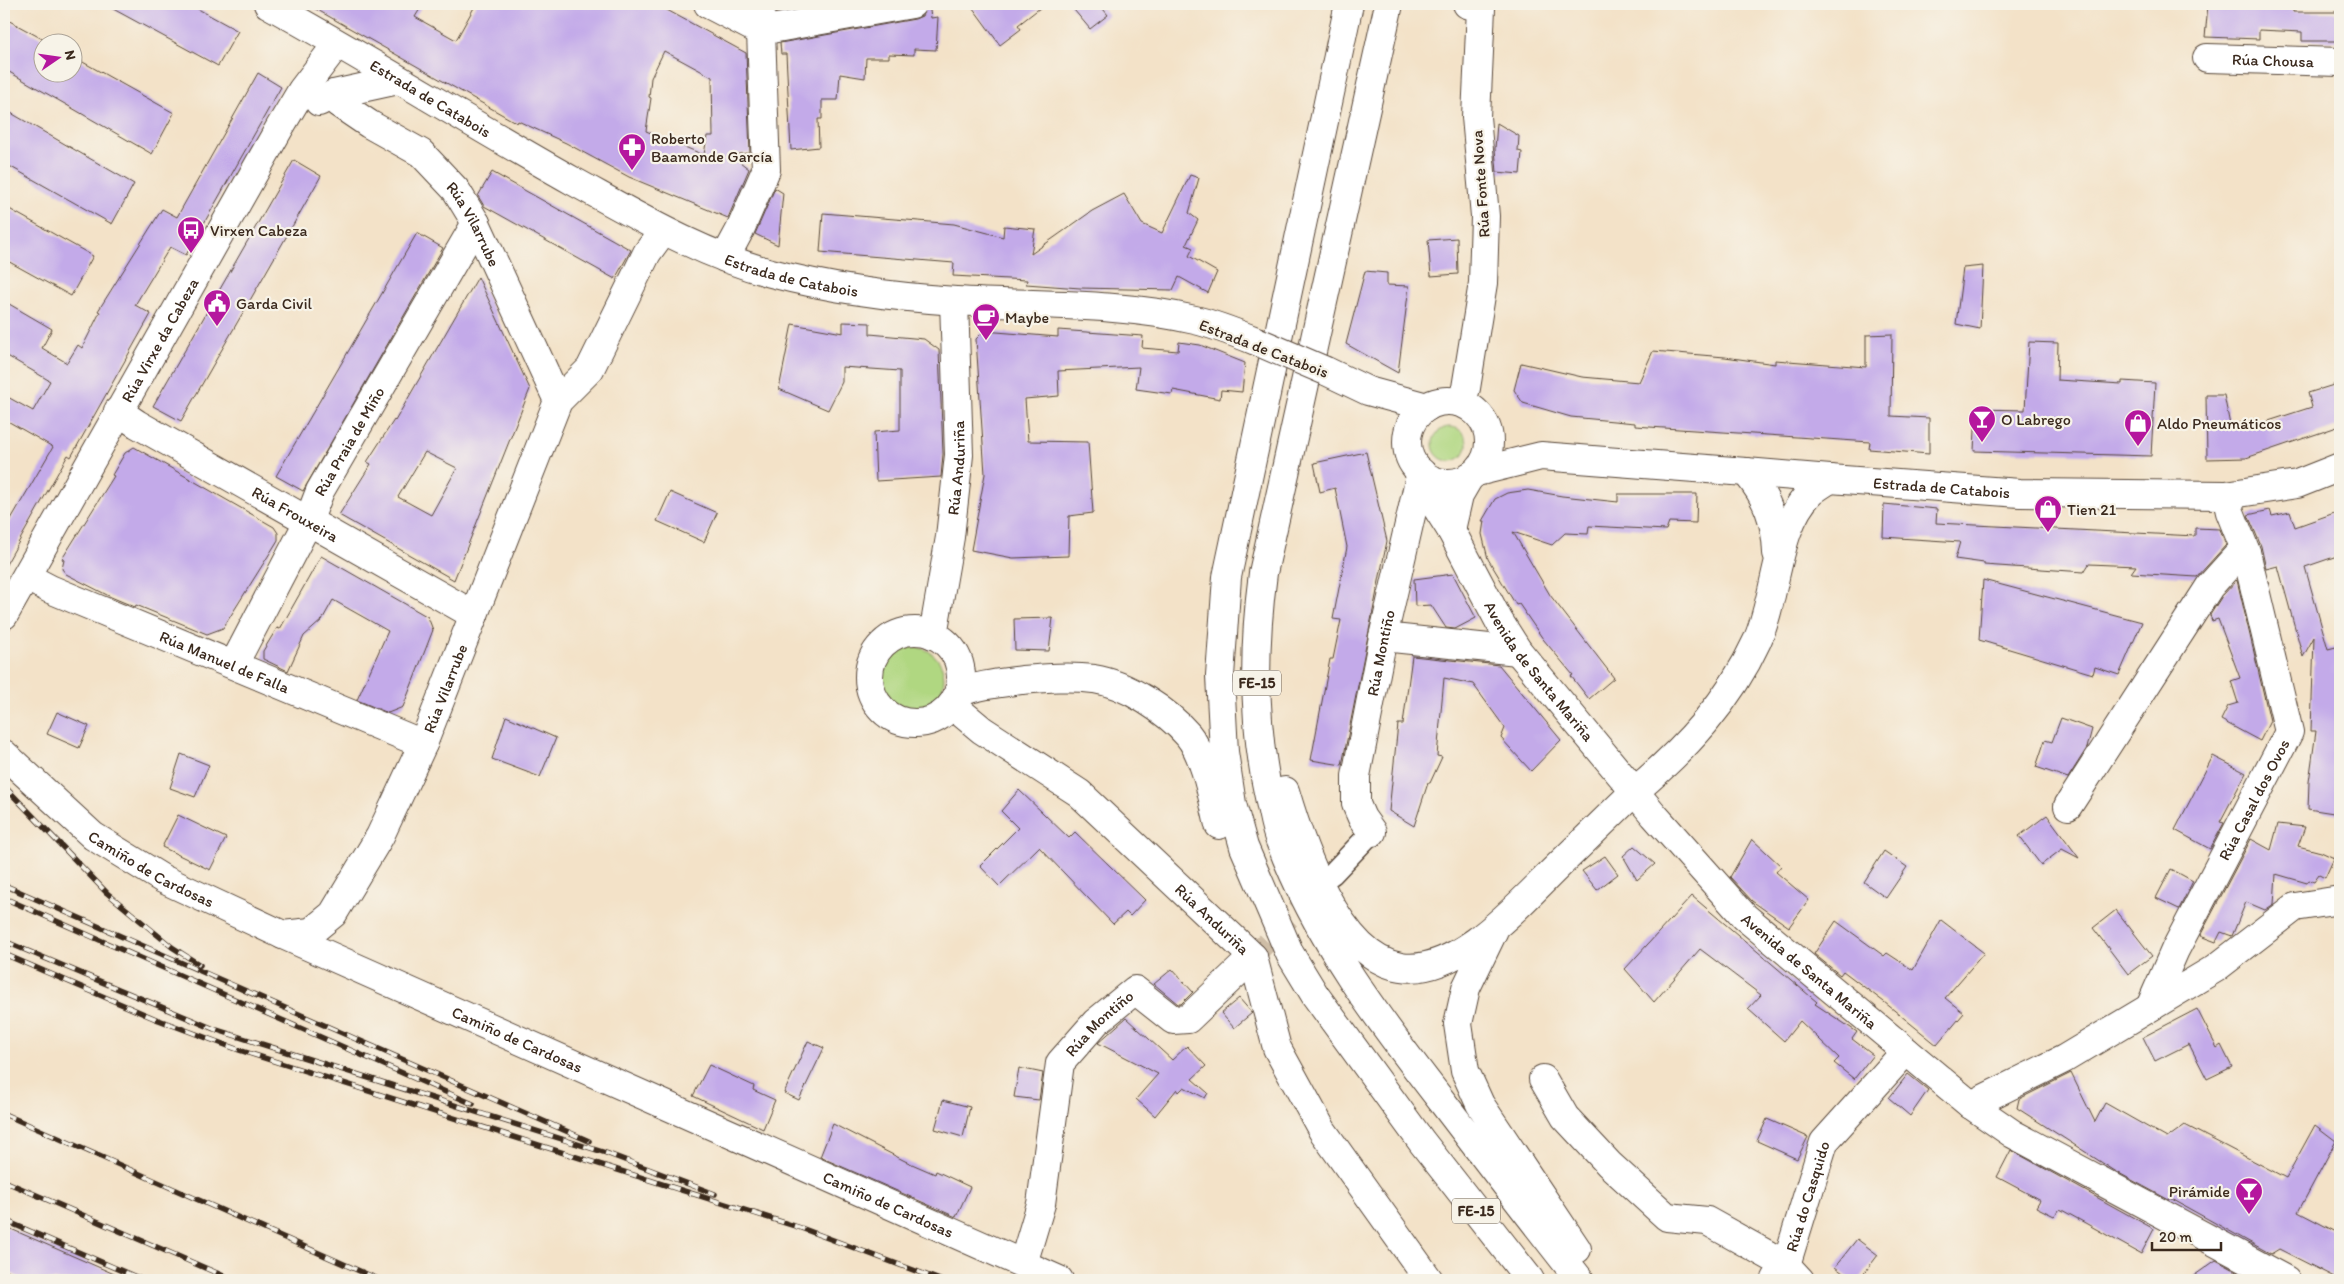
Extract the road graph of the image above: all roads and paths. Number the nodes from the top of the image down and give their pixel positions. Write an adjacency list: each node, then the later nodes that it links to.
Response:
1 (268, 4): 9 (main road, Estrada de Catabois)
2 (708, 4): 8 (main road)
3 (760, 4): 8 (main road)
4 (912, 4): 8 (main road)
5 (1349, 4): 60 (main road, FE-15)
6 (1389, 4): 38 (main road, FE-15)
7 (1467, 4): 21 (main road, Rúa Fonte Nova)
8 (760, 31): 17 (main road)
9 (337, 44): 12 (main road, Estrada de Catabois); 14 (main road, Rúa Virxe da Cabeza)
10 (2207, 58): 11 (main road, Rúa Chousa)
11 (2340, 62)
12 (398, 80): 13 (main road); 16 (main road, Estrada de Catabois)
13 (334, 94): 14 (main road); 15 (main road, Rúa Vilarrube)
14 (280, 127): 23 (main road, Rúa Virxe da Cabeza)
15 (476, 223): 20 (main road, Rúa Vilarrube); 33 (main road, Rúa Praia de Miño)
16 (663, 231): 17 (main road, Estrada de Catabois); 20 (main road, Rúa Vilarrube)
17 (725, 258): 18 (main road, Estrada de Catabois)
18 (954, 301): 19 (main road, Estrada de Catabois, bridge); 41 (main road, Rúa Anduriña)
19 (1368, 392): 22 (main road, Estrada de Catabois); 25 (main road, Estrada de Catabois)
20 (558, 401): 40 (main road, Rúa Vilarrube)
21 (1461, 403): 22 (main road); 24 (main road)
22 (1427, 407): 25 (main road)
23 (118, 411): 33 (main road, Rúa Frouxeira); 37 (main road, Rúa Virxe da Cabeza)
24 (1485, 424): 26 (main road, Estrada de Catabois); 30 (main road)
25 (1409, 434): 29 (main road)
26 (1541, 456): 28 (main road, Estrada de Catabois); 30 (main road, Estrada de Catabois)
27 (2340, 468): 32 (main road, Estrada de Catabois)
28 (1746, 472): 31 (main road, Estrada de Catabois); 36 (main road)
29 (1422, 473): 30 (main road); 34 (main road, Avenida de Santa Mariña); 42 (main road, Rúa Montiño)
30 (1473, 474): 34 (main road)
31 (1830, 479): 32 (main road, Estrada de Catabois); 36 (main road)
32 (2226, 496): 35 (main road, Rúa Casal dos Ovos)
33 (308, 522): 40 (main road, Rúa Frouxeira); 44 (main road, Rúa Praia de Miño)
34 (1451, 530): 43 (main road, Avenida de Santa Mariña)
35 (2246, 552): 49 (main road); 56 (main road, Rúa Casal dos Ovos)
36 (1778, 565): 48 (main road)
37 (27, 577): 39 (main road, Rúa Virxe da Cabeza); 44 (main road, Rúa Manuel de Falla)
38 (1259, 608): 53 (main road); 66 (main road, FE-15)
39 (4, 615)
40 (474, 615): 46 (main road, Rúa Vilarrube)
41 (933, 635): 45 (main road); 45 (main road)
42 (1383, 636): 43 (main road); 50 (main road, Rúa Montiño)
43 (1518, 651): 48 (main road, Avenida de Santa Mariña)
44 (234, 664): 46 (main road, Rúa Manuel de Falla)
45 (955, 699): 55 (main road, Rúa Anduriña); 60 (main road)
46 (422, 744): 54 (main road, Rúa Vilarrube)
47 (4, 754): 54 (main road, Camiño de Cardosas)
48 (1635, 791): 53 (main road); 57 (main road, Avenida de Santa Mariña)
49 (2068, 806)
50 (1372, 832): 51 (street)
51 (1332, 874)
52 (2340, 900): 56 (main road)
53 (1495, 929): 67 (main road)
54 (283, 935): 61 (main road, Camiño de Cardosas)
55 (1253, 956): 61 (main road, Rúa Montiño); 64 (main road, Rúa Anduriña)
56 (2150, 1007): 59 (main road)
57 (1906, 1051): 59 (main road, Avenida de Santa Mariña); 62 (main road, Rúa do Casquido)
58 (1543, 1079): 62 (main road)
59 (1971, 1105): 68 (main road, Avenida de Santa Mariña)
60 (1422, 1142): 65 (main road, FE-15)
61 (1023, 1264): 63 (main road, Camiño de Cardosas)
62 (1787, 1275)
63 (1059, 1280)
64 (1430, 1280)
65 (1530, 1280)
66 (1580, 1280)
67 (1598, 1280)
68 (2286, 1280)

